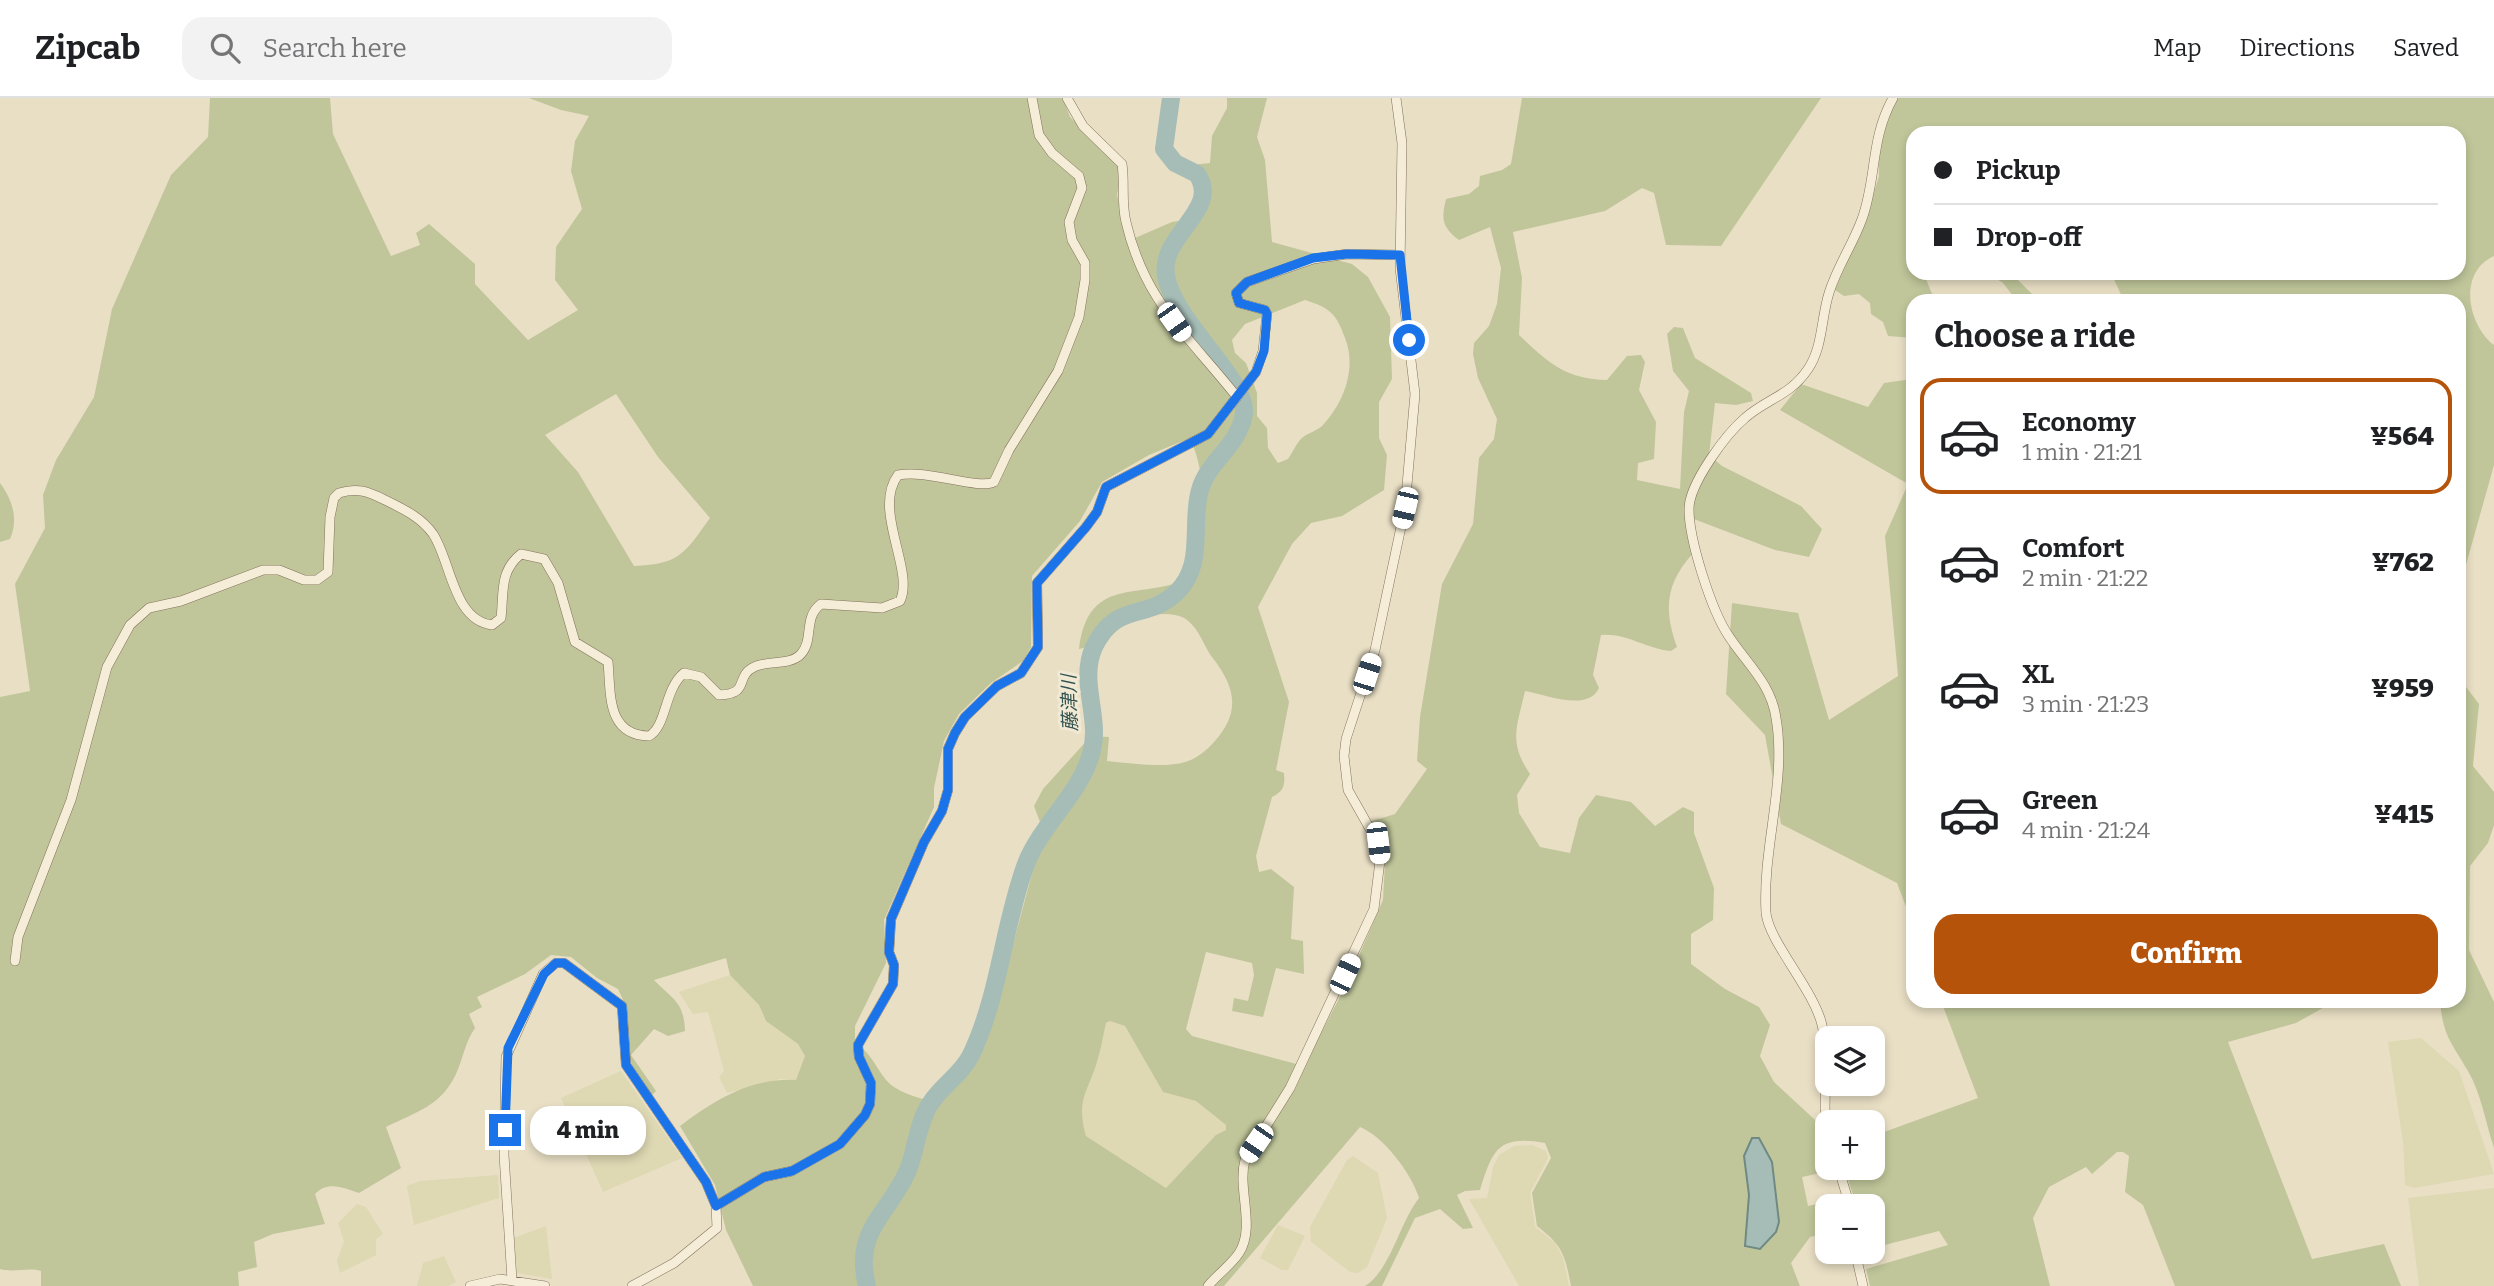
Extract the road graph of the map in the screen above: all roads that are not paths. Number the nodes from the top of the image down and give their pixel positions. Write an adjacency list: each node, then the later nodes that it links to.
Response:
1 (1032, 98): 7 (street)
2 (1067, 98): 6 (street)
3 (1396, 98): 5 (street)
4 (1893, 98): 8 (street)
5 (1400, 255): 6 (street); 15 (street)
6 (1237, 397): 9 (street)
7 (15, 961)
8 (1826, 1110)
9 (716, 1206): 11 (street); 14 (street)
10 (1858, 1264): 16 (street)
11 (512, 1280): 12 (street); 13 (street)
12 (470, 1286)
13 (545, 1286)
14 (632, 1286)
15 (1208, 1286)
16 (1863, 1286)

